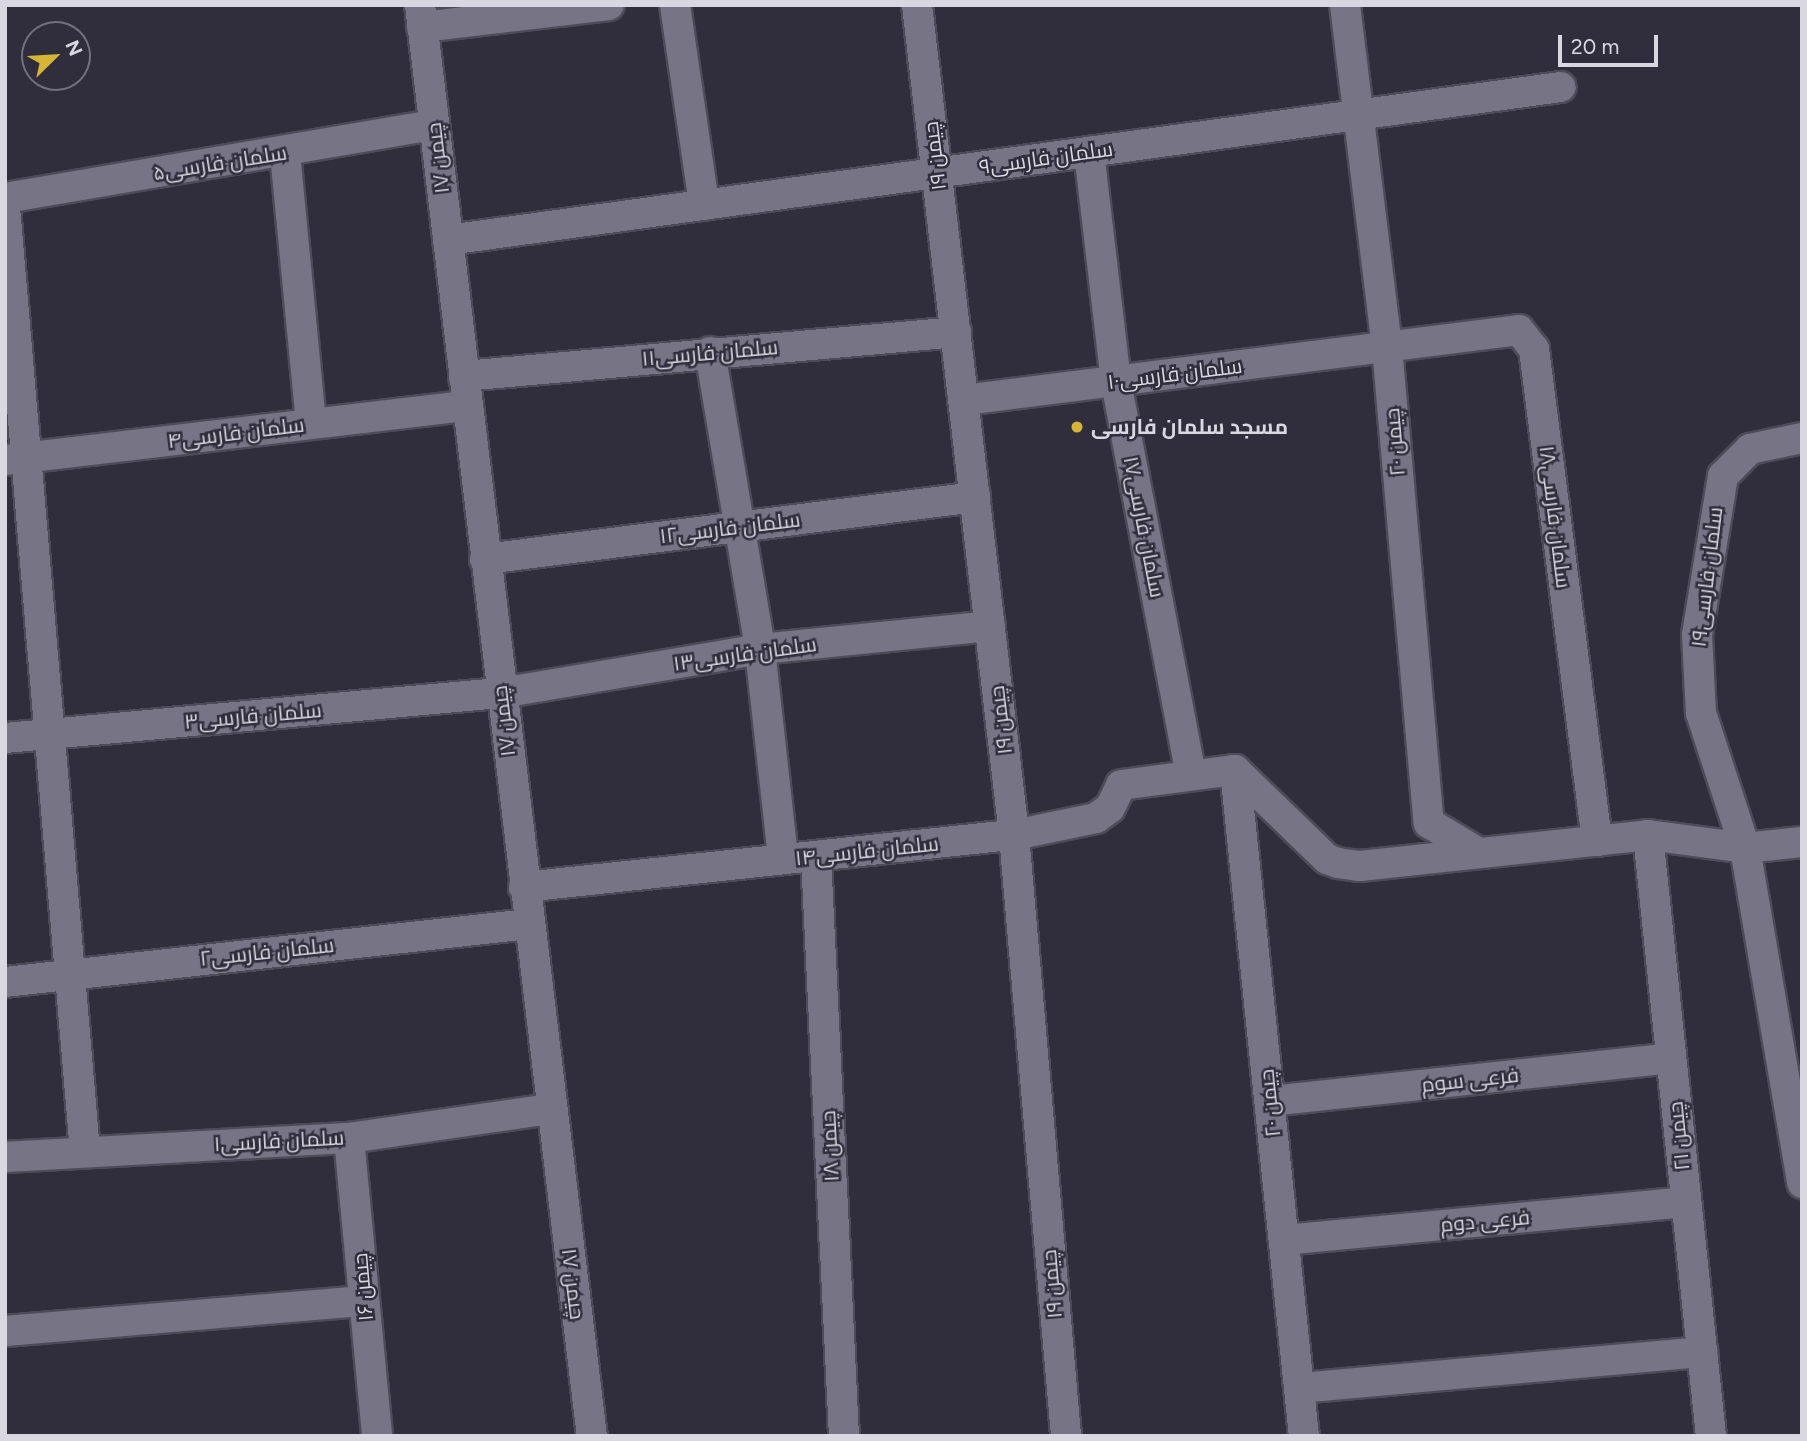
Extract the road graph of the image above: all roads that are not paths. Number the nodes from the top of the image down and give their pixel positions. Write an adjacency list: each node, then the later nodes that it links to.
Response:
1 (610, 5): 5 (street)
2 (675, 5): 13 (street)
3 (917, 5): 11 (street, چیمن ۱۹)
4 (1345, 5): 7 (street, چیمن ۲۰)
5 (421, 16): 8 (street, چیمن ۱۷)
6 (1561, 87): 7 (street, سلمان فارسی۹)
7 (1357, 115): 9 (street, سلمان فارسی۹); 17 (street, چیمن ۲۰)
8 (434, 125): 10 (street, سلمان فارسی۵); 15 (street, چیمن ۱۷)
9 (1089, 152): 11 (street, سلمان فارسی۹); 20 (street, سلمان فارسی۱۷)
10 (285, 153): 12 (street, سلمان فارسی۵); 23 (street)
11 (937, 173): 13 (street, سلمان فارسی۹); 16 (street, چیمن ۱۹)
12 (5, 198)
13 (704, 205): 15 (street, سلمان فارسی۹)
14 (5, 207): 25 (street)
15 (448, 240): 19 (street, چیمن ۱۷)
16 (956, 332): 18 (street, سلمان فارسی۱۱); 21 (street, چیمن ۱۹)
17 (1387, 347): 20 (street, سلمان فارسی۱۰); 38 (street, سلمان فارسی۱۸); 41 (street, چیمن ۲۰)
18 (710, 352): 19 (street, سلمان فارسی۱۱); 27 (street)
19 (464, 376): 22 (street, چیمن ۱۷)
20 (1116, 382): 21 (street, سلمان فارسی۱۰); 35 (street, سلمان فارسی۱۷)
21 (964, 400): 26 (street, چیمن ۱۹)
22 (467, 406): 23 (street, سلمان فارسی۴); 28 (street, چیمن ۱۷)
23 (311, 424): 25 (street, سلمان فارسی۴)
24 (1802, 438): 40 (street, سلمان فارسی۱۹)
25 (16, 458): 32 (street)
26 (975, 498): 27 (street, سلمان فارسی۱۲); 29 (street, چیمن ۱۹)
27 (739, 527): 28 (street, سلمان فارسی۱۲); 30 (street)
28 (485, 559): 31 (street, چیمن ۱۷)
29 (990, 626): 30 (street, سلمان فارسی۱۳); 36 (street, چیمن ۱۹)
30 (760, 649): 31 (street, سلمان فارسی۱۳); 43 (street)
31 (501, 692): 32 (street, سلمان فارسی۳); 44 (street, چیمن ۱۷)
32 (50, 734): 33 (street, سلمان فارسی۳); 46 (street)
33 (5, 738)
34 (1236, 770): 35 (street, سلمان فارسی۱۴); 41 (street); 49 (street, چیمن ۲۰)
35 (1191, 775): 36 (street, سلمان فارسی۱۴)
36 (1014, 835): 42 (street, سلمان فارسی۱۴); 64 (street, چیمن ۱۹)
37 (1648, 835): 38 (street); 40 (street); 48 (street, چیمن ۲۱)
38 (1597, 841): 41 (street)
39 (1802, 842): 40 (street)
40 (1745, 848): 54 (street, سلمان فارسی۱۹)
41 (1479, 853)
42 (816, 856): 43 (street, سلمان فارسی۱۴); 63 (street, چیمن ۱۸)
43 (783, 859): 44 (street, سلمان فارسی۱۴)
44 (524, 887): 45 (street, چیمن ۱۷)
45 (529, 925): 46 (street, سلمان فارسی۲); 50 (street, چیمن ۱۷)
46 (70, 974): 47 (street, سلمان فارسی۲); 52 (street)
47 (5, 982)
48 (1671, 1058): 49 (street, فرعی سوم); 55 (street, چیمن ۲۱)
49 (1270, 1101): 56 (street, چیمن ۲۰)
50 (550, 1109): 51 (street, سلمان فارسی۱); 62 (street, چیمن ۱۷)
51 (349, 1138): 52 (street, سلمان فارسی۱); 57 (street, چیمن ۱۶)
52 (85, 1151): 53 (street, سلمان فارسی۱)
53 (5, 1157)
54 (1802, 1183)
55 (1686, 1202): 56 (street, فرعی دوم); 59 (street, چیمن ۲۱)
56 (1284, 1240): 60 (street, چیمن ۲۰)
57 (364, 1301): 58 (street); 61 (street, چیمن ۱۶)
58 (5, 1331)
59 (1702, 1352): 60 (street); 66 (street, چیمن ۲۱)
60 (1299, 1388): 65 (street, چیمن ۲۰)
61 (377, 1436)
62 (592, 1436)
63 (844, 1436)
64 (1066, 1436)
65 (1304, 1436)
66 (1710, 1436)

